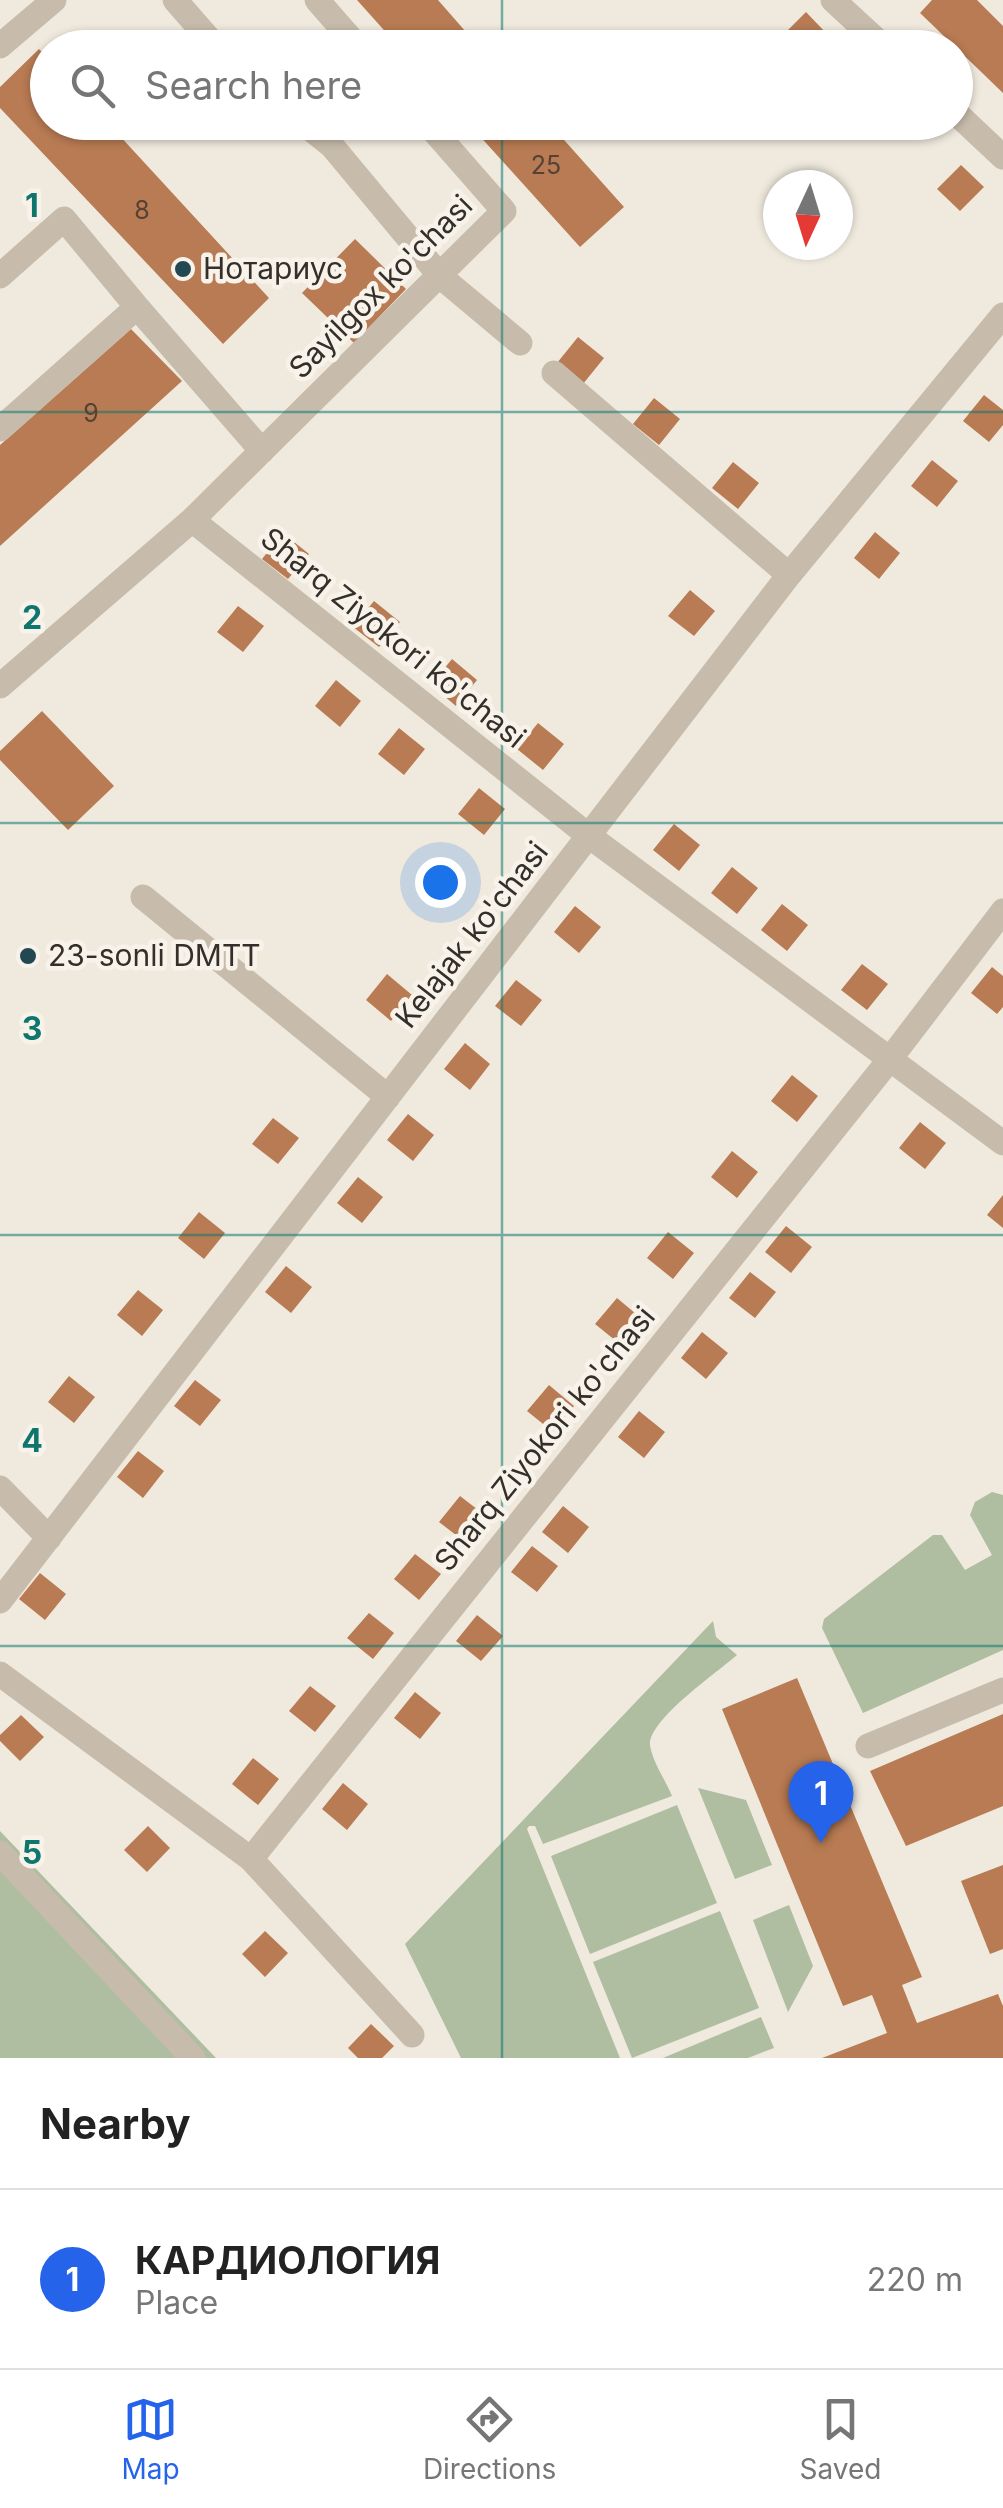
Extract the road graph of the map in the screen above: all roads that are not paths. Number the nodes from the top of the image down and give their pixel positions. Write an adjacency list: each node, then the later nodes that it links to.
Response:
1 (54, 0): 8 (street)
2 (175, 0): 5 (street)
3 (317, 0): 6 (street)
4 (834, 0): 7 (street)
5 (201, 30)
6 (343, 30)
7 (866, 30)
8 (0, 46)
9 (973, 129): 12 (street)
10 (324, 140): 14 (street)
11 (442, 140): 14 (street, Sayilgox ko'chasi)
12 (1003, 157)
13 (0, 276): 15 (street)
14 (441, 276): 17 (street); 20 (street, Sayilgox ko'chasi)
15 (136, 307): 19 (street); 20 (street)
16 (1003, 315): 22 (street, Kelajak ko'chasi)
17 (520, 344)
18 (554, 373): 22 (street)
19 (0, 430)
20 (262, 451): 21 (street, Sayilgox ko'chasi)
21 (192, 520): 23 (street, Sayilgox ko'chasi); 24 (street, Sharq Ziyokori ko'chasi)
22 (789, 575): 24 (street, Kelajak ko'chasi)
23 (0, 686)
24 (589, 836): 27 (street, Sharq Ziyokori ko'chasi); 28 (street, Kelajak ko'chasi)
25 (143, 897): 28 (street)
26 (1003, 912): 27 (street, Sharq Ziyokori ko'chasi)
27 (890, 1060): 29 (street, Sharq Ziyokori ko'chasi); 37 (street, Sharq Ziyokori ko'chasi)
28 (388, 1097): 31 (street, Kelajak ko'chasi)
29 (1003, 1144)
30 (0, 1488): 31 (street)
31 (49, 1538): 32 (street, Kelajak ko'chasi)
32 (0, 1601)
33 (0, 1674): 37 (street)
34 (1003, 1690): 35 (street)
35 (868, 1746)
36 (0, 1854): 39 (street)
37 (251, 1859): 38 (street)
38 (412, 2036)
39 (193, 2058)

